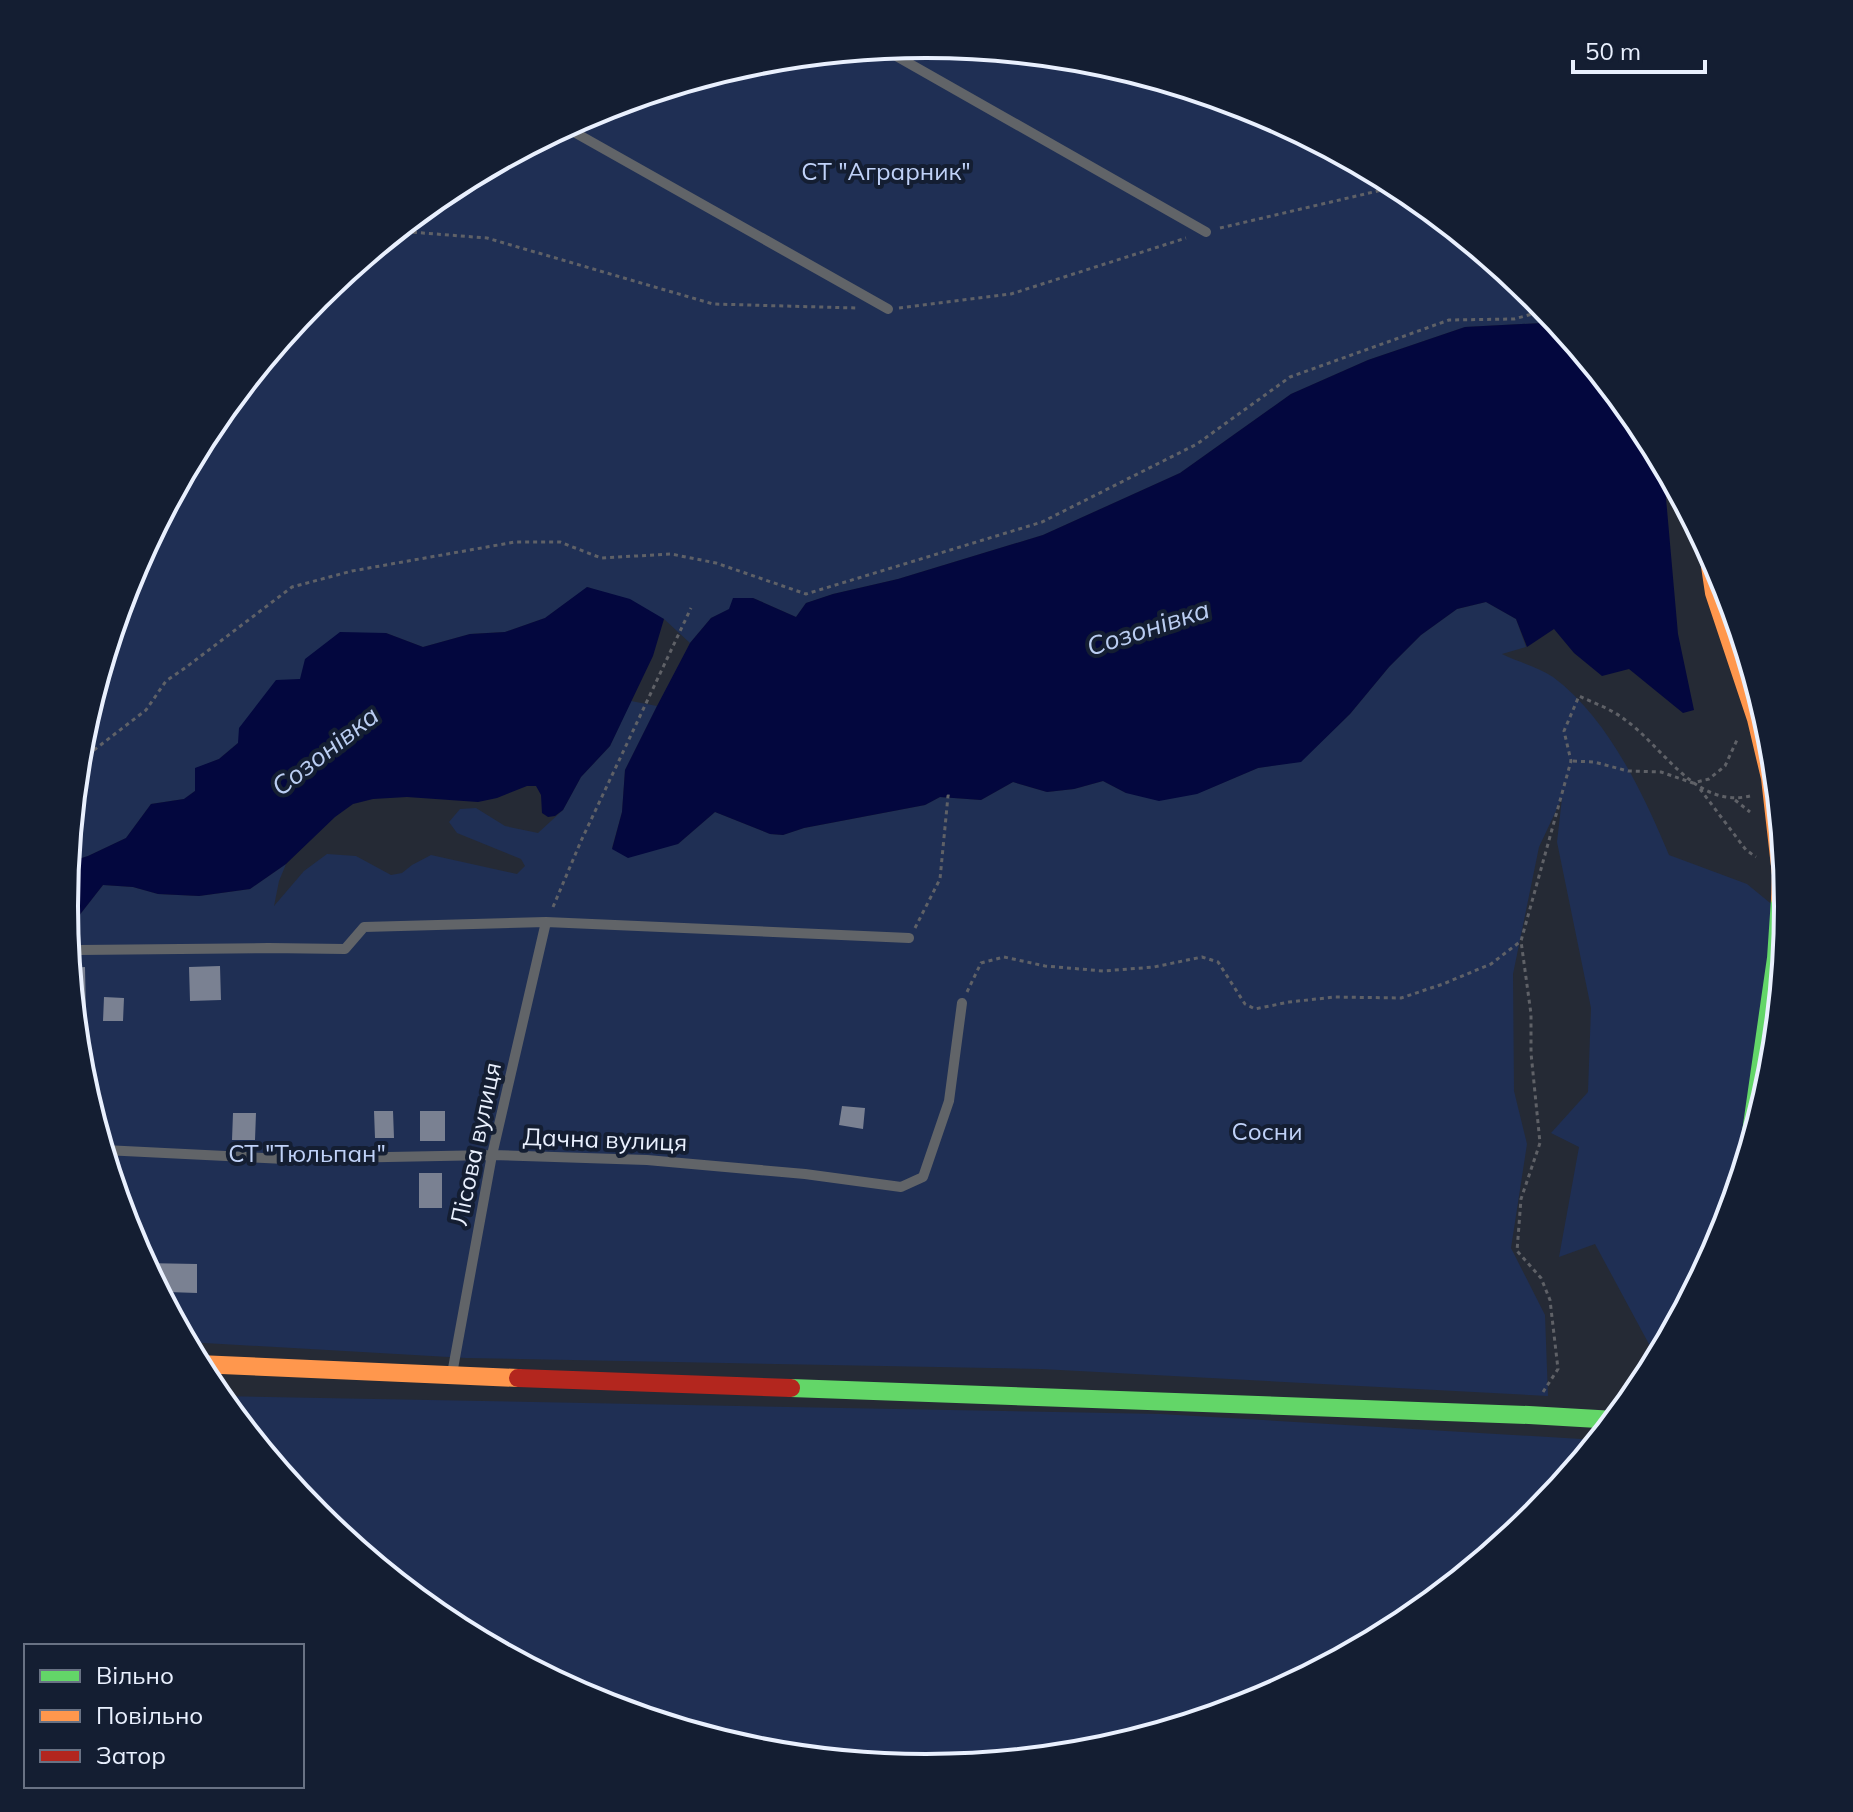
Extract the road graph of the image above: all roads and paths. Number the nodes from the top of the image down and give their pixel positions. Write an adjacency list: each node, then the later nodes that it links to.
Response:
1 (901, 59): 5 (lane)
2 (577, 134): 7 (lane)
3 (1381, 191): 5 (path)
4 (411, 232): 6 (path)
5 (1206, 232): 7 (path)
6 (856, 308)
7 (888, 309)
8 (1533, 314): 13 (path)
9 (1714, 591): 11 (street)
10 (691, 608): 20 (path)
11 (1747, 693)
12 (1739, 737): 15 (path)
13 (93, 750)
14 (1571, 761): 15 (path); 15 (path); 22 (path)
15 (1693, 783): 17 (path)
16 (1765, 784): 17 (path)
17 (1700, 789): 19 (path)
18 (953, 797): 21 (path)
19 (1773, 870)
20 (546, 922): 21 (lane); 23 (lane); 26 (lane, Лісова вулиця)
21 (909, 938)
22 (1521, 941): 24 (path); 29 (path)
23 (79, 950)
24 (962, 1003): 26 (lane, Дачна вулиця)
25 (115, 1151): 26 (lane, Дачна вулиця)
26 (492, 1155): 28 (lane, Лісова вулиця)
27 (213, 1365): 28 (street)
28 (452, 1376): 29 (street)
29 (1529, 1415): 30 (street)
30 (1601, 1419)

